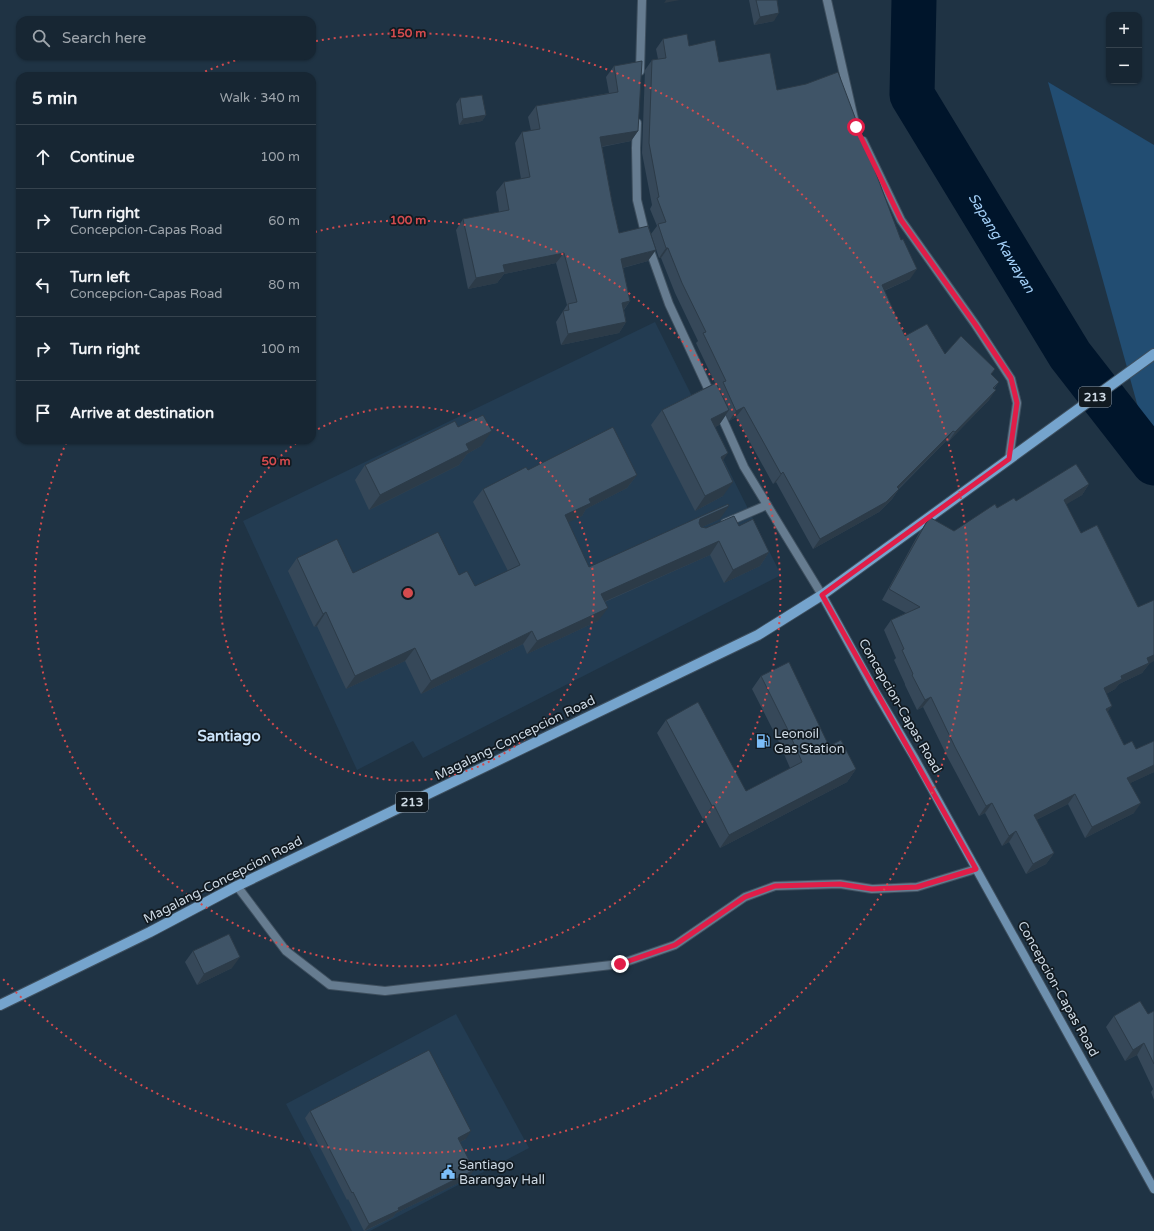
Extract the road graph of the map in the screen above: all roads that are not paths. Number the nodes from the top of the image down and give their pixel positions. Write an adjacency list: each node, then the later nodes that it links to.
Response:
1 (642, 0): 3 (street)
2 (827, 0): 6 (street)
3 (640, 77)
4 (638, 116): 7 (street)
5 (1154, 354): 6 (main road, 213)
6 (1009, 459): 9 (main road, 213)
7 (767, 505): 8 (street); 9 (street)
8 (716, 527)
9 (822, 595): 10 (main road, Concepcion-Capas Road); 11 (main road, Magalang-Concepcion Road / 213)
10 (976, 869): 11 (street); 13 (main road, Concepcion-Capas Road)
11 (237, 886): 12 (main road, Magalang-Concepcion Road / 213)
12 (0, 1005)
13 (1154, 1190)

